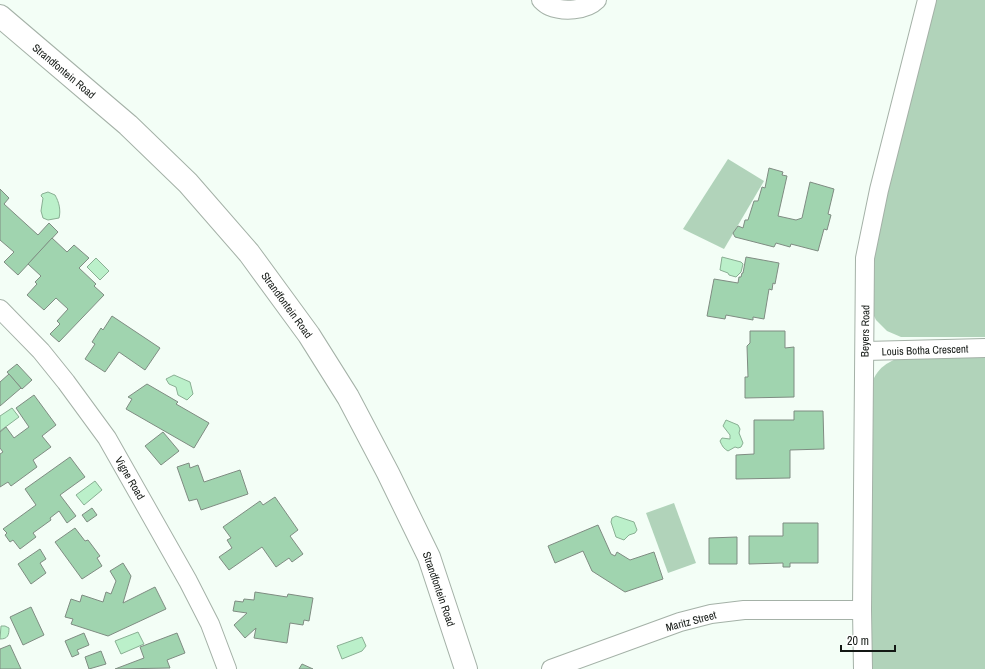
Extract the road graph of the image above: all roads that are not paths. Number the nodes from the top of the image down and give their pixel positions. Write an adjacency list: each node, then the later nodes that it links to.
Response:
1 (541, 0): 2 (street)
2 (597, 0)
3 (927, 0): 7 (street, Beyers Road)
4 (0, 16): 10 (main road, Strandfontein Road)
5 (0, 309): 9 (street, Vigne Road)
6 (985, 348): 7 (street, Louis Botha Crescent)
7 (864, 352): 8 (street, Beyers Road)
8 (862, 610): 11 (street, Maritz Street); 12 (street, Beyers Road)
9 (227, 669)
10 (466, 669)
11 (551, 669)
12 (863, 669)

